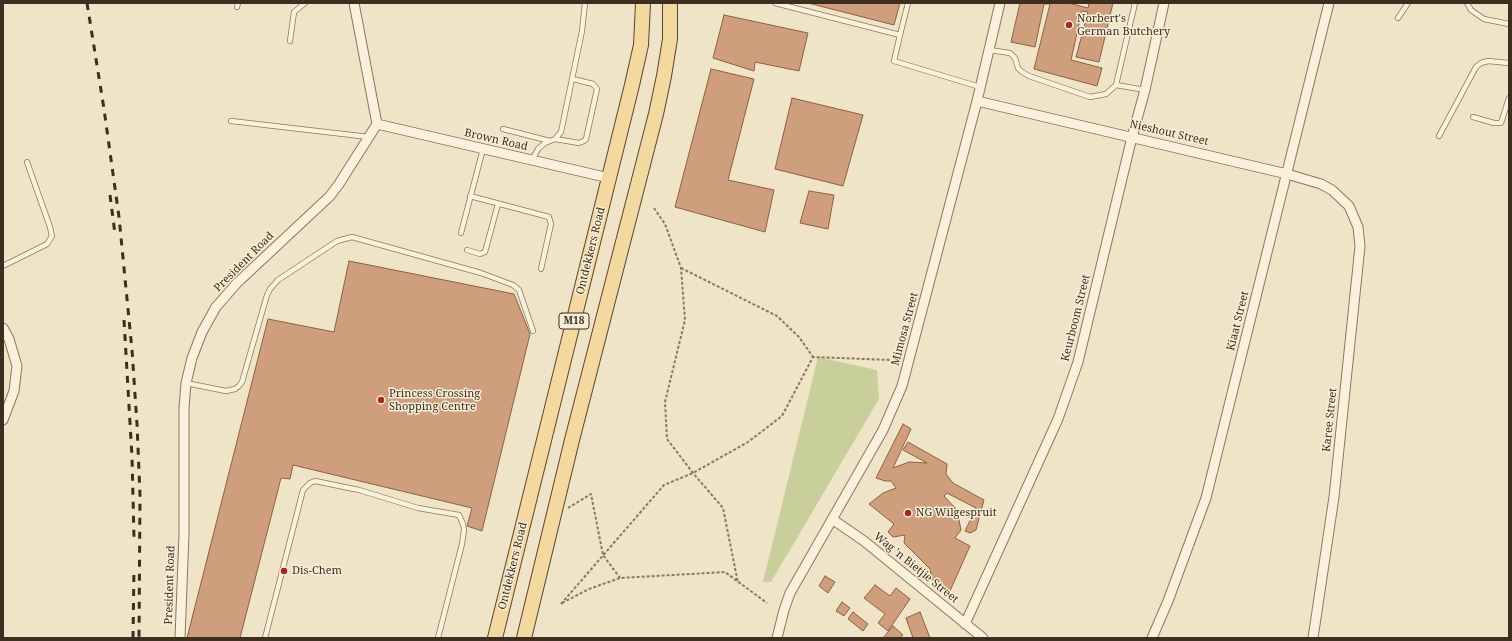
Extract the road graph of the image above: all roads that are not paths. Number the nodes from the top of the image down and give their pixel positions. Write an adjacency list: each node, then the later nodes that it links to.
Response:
1 (305, 3): 17 (lane)
2 (354, 3): 28 (street)
3 (584, 3): 20 (lane)
4 (643, 3): 39 (main road, Ontdekkers Road / M18)
5 (670, 3): 57 (main road, M18)
6 (775, 3): 16 (lane)
7 (908, 3): 16 (lane)
8 (1000, 3): 18 (street, Mimosa Street)
9 (1135, 3): 21 (lane)
10 (1164, 3): 23 (street, Keurboom Street)
11 (1329, 3): 38 (street, Kiaat Street)
12 (1408, 3): 14 (lane)
13 (1467, 3): 15 (lane)
14 (1398, 18)
15 (1509, 24)
16 (900, 35): 22 (lane)
17 (290, 41)
18 (989, 50): 21 (lane); 22 (street, Mimosa Street)
19 (1509, 63): 30 (lane)
20 (573, 79): 33 (lane); 33 (lane)
21 (1116, 85): 23 (lane)
22 (980, 87): 25 (street, Mimosa Street)
23 (1145, 90): 32 (street, Keurboom Street)
24 (1509, 98): 26 (lane)
25 (977, 101): 32 (street, Nieshout Street); 51 (street, Mimosa Street)
26 (1473, 117)
27 (231, 122): 31 (lane)
28 (377, 124): 31 (street, President Road); 35 (street, Brown Road)
29 (504, 129): 34 (lane)
30 (1439, 136)
31 (369, 137): 49 (street, President Road)
32 (1132, 137): 38 (street, Nieshout Street); 52 (street, Keurboom Street)
33 (555, 139): 34 (lane)
34 (550, 141): 36 (lane)
35 (483, 149): 36 (street, Brown Road); 40 (lane)
36 (532, 160): 39 (street, Brown Road)
37 (27, 162): 45 (lane)
38 (1287, 174): 42 (street, Nieshout Street); 60 (street, Kiaat Street)
39 (609, 178): 56 (main road, Ontdekkers Road / M18)
40 (470, 196): 41 (lane); 43 (lane)
41 (498, 204): 44 (lane); 46 (lane)
42 (1349, 206): 61 (street, Karee Street)
43 (461, 233)
44 (467, 250)
45 (3, 266)
46 (541, 269)
47 (3, 328): 50 (street)
48 (533, 331): 49 (lane)
49 (186, 383): 53 (street, President Road)
50 (3, 420)
51 (832, 519): 52 (street, Wag 'n Bietjie Street); 58 (street, Mimosa Street)
52 (965, 624): 59 (street, Wag 'n Bietjie Street)
53 (180, 638)
54 (265, 638): 55 (lane)
55 (438, 638)
56 (495, 638)
57 (524, 638)
58 (777, 638)
59 (983, 638)
60 (1152, 638)
61 (1313, 638)

